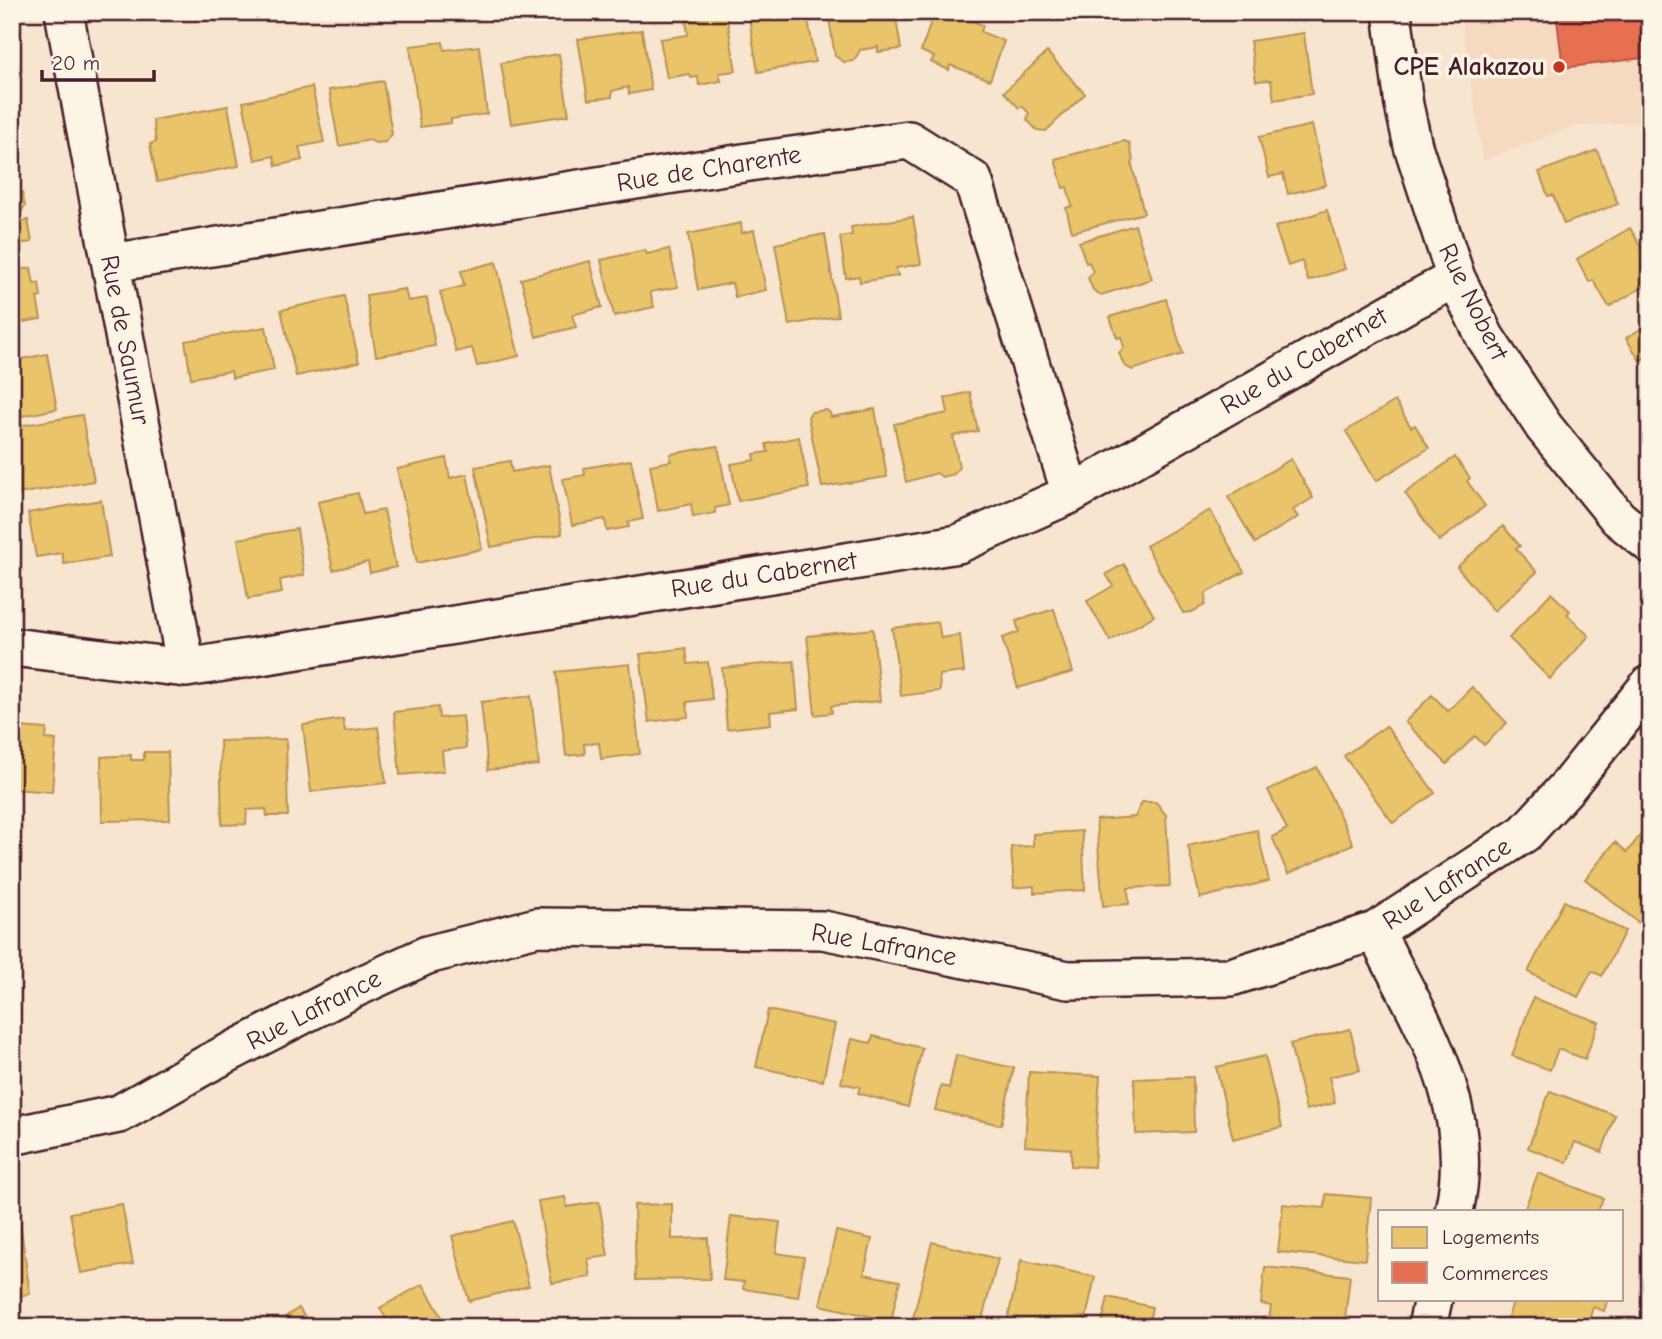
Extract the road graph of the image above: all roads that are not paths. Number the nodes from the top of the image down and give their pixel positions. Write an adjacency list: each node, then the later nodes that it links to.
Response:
1 (64, 12): 3 (street, Rue de Saumur)
2 (1392, 12): 4 (street, Rue Nobert)
3 (111, 263): 5 (street, Rue de Charente); 8 (street, Rue de Saumur)
4 (1456, 278): 5 (street, Rue du Cabernet); 6 (street, Rue Nobert)
5 (1071, 494): 8 (street, Rue du Cabernet)
6 (1650, 544)
7 (12, 647): 8 (street, Rue du Cabernet)
8 (186, 668)
9 (1650, 684): 10 (street, Rue Lafrance)
10 (1375, 931): 11 (street, Rue Lafrance); 12 (street)
11 (12, 1136)
12 (1454, 1210)
13 (1433, 1300): 14 (street)
14 (1427, 1327)

